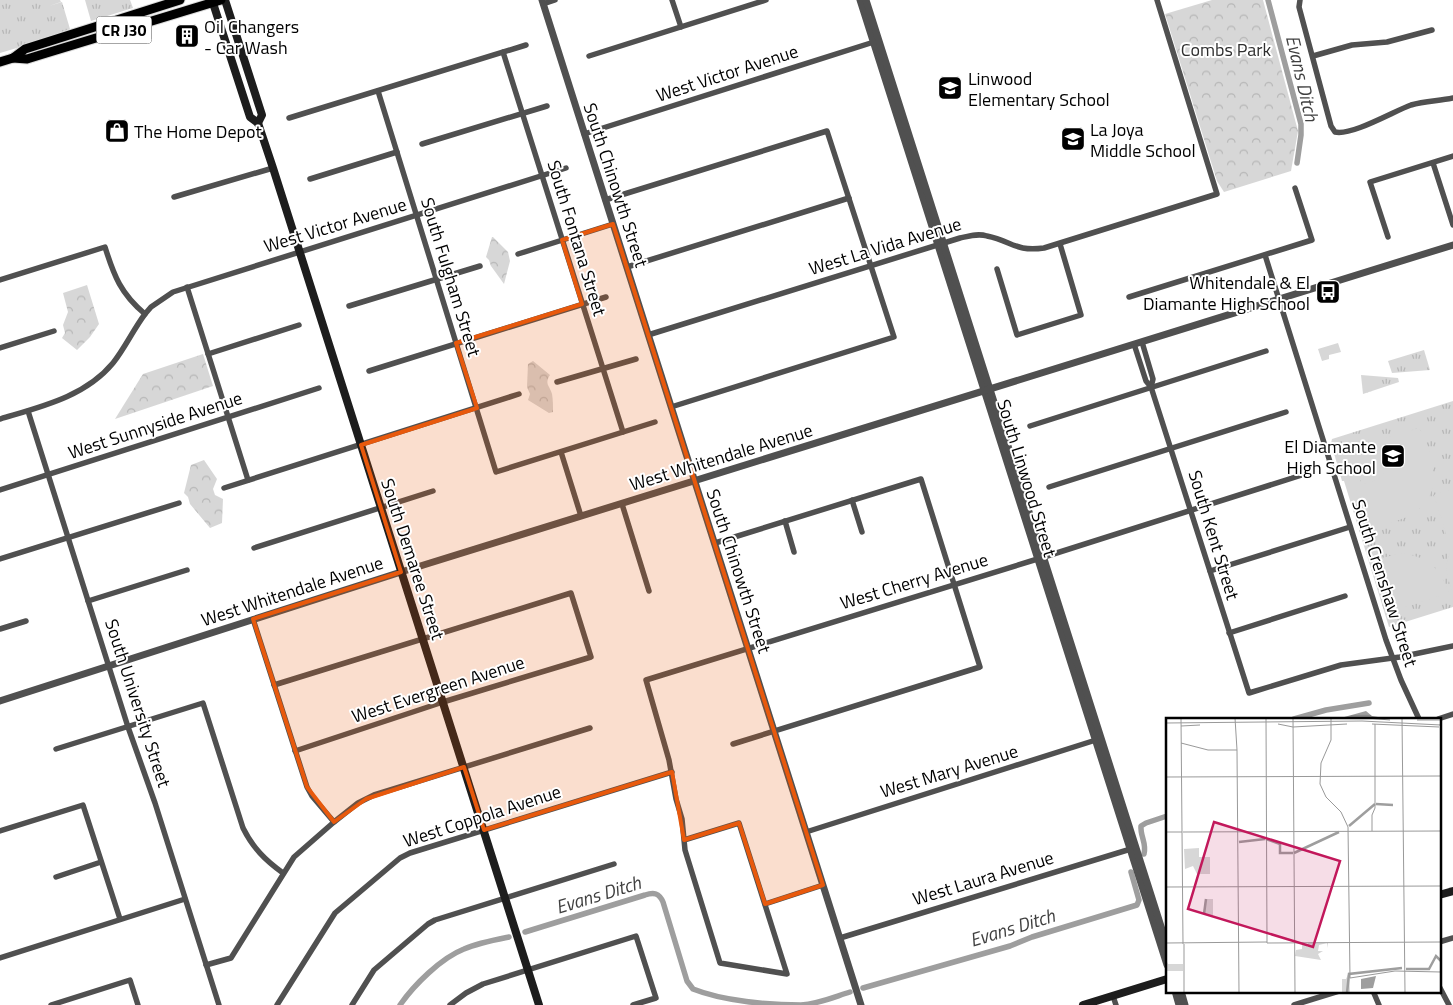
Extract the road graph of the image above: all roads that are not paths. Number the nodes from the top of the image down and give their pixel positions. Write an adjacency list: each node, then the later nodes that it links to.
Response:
1 (180, 0): 11 (main road, CR J30)
2 (555, 0): 9 (street)
3 (672, 0): 12 (street)
4 (766, 0): 12 (street)
5 (860, 0): 14 (street, South Linwood Street)
6 (1157, 0): 49 (street, West La Vida Avenue)
7 (1300, 0): 19 (street)
8 (218, 1): 16 (main road, CR J30); 28 (main road, South Demaree Street); 28 (main road, South Demaree Street)
9 (542, 1): 29 (street, South Chinowth Street)
10 (867, 2): 14 (street, South Linwood Street)
11 (104, 24): 16 (main road); 20 (main road, CR J30)
12 (681, 27): 18 (street)
13 (1432, 30): 19 (street)
14 (877, 41): 25 (street, South Linwood Street); 29 (street, West Victor Avenue); 32 (street, South Linwood Street)
15 (526, 45): 17 (street)
16 (59, 50): 20 (main road, CR J30)
17 (503, 52): 22 (street); 26 (street, South Fontana Street)
18 (589, 56)
19 (1313, 56): 23 (street)
20 (13, 58): 21 (main road, CR J30)
21 (0, 62)
22 (378, 91): 27 (street); 31 (street, South Fulgham Street)
23 (1453, 98)
24 (547, 106): 26 (street)
25 (894, 106): 32 (street); 48 (street, South Linwood Street)
26 (522, 113): 30 (street); 37 (street, South Fontana Street)
27 (289, 118)
28 (258, 123): 35 (main road, South Demaree Street)
29 (584, 134): 42 (street, South Chinowth Street)
30 (422, 144)
31 (397, 152): 38 (street); 43 (street, South Fulgham Street)
32 (917, 156): 48 (street, South Linwood Street)
33 (1453, 156): 34 (street)
34 (1433, 163): 45 (street); 46 (street)
35 (273, 168): 40 (street); 51 (main road, South Demaree Street)
36 (566, 168): 37 (street, West Victor Avenue)
37 (542, 176): 43 (street, West Victor Avenue); 47 (street, South Fontana Street)
38 (310, 179)
39 (1295, 188): 53 (street)
40 (174, 197)
41 (850, 198): 42 (street); 54 (street); 56 (street)
42 (605, 200): 44 (street, South Chinowth Street)
43 (416, 215): 51 (street, West Victor Avenue); 59 (street, South Fulgham Street)
44 (613, 224): 47 (street); 56 (street, South Chinowth Street)
45 (1453, 225)
46 (1388, 237)
47 (562, 240): 52 (street); 64 (street, South Fontana Street)
48 (941, 244): 49 (street, West La Vida Avenue); 54 (street, West La Vida Avenue); 82 (street, South Linwood Street)
49 (1060, 244): 57 (street)
50 (1453, 245): 63 (street, West Whitendale Avenue)
51 (300, 252): 60 (street, West Victor Avenue); 93 (main road, South Demaree Street)
52 (518, 254)
53 (1264, 255): 62 (street); 63 (street, South Crenshaw Street)
54 (871, 265): 69 (street, West La Vida Avenue); 84 (street)
55 (480, 266): 59 (street)
56 (627, 268): 69 (street, South Chinowth Street)
57 (997, 269)
58 (0, 280): 66 (street)
59 (436, 280): 65 (street); 71 (street, South Fulgham Street)
60 (187, 287): 66 (street, West Victor Avenue); 75 (street)
61 (606, 297): 64 (street)
62 (1129, 297)
63 (1278, 300): 70 (street, West Whitendale Avenue); 111 (street, South Crenshaw Street)
64 (582, 304): 71 (street); 77 (street, South Fontana Street)
65 (349, 306)
66 (145, 314): 86 (street, West Victor Avenue)
67 (299, 324): 75 (street)
68 (54, 331): 73 (street)
69 (648, 335): 84 (street, South Chinowth Street)
70 (1142, 342): 72 (street, West Whitendale Avenue); 80 (street, South Kent Street)
71 (456, 343): 78 (street); 85 (street, South Fulgham Street)
72 (1134, 344): 80 (street, South Kent Street); 82 (street, West Whitendale Avenue)
73 (0, 348)
74 (1266, 351): 80 (street)
75 (208, 354): 88 (street)
76 (636, 359): 77 (street)
77 (602, 369): 79 (street); 92 (street, South Fontana Street)
78 (369, 371)
79 (557, 382)
80 (1152, 387): 91 (street); 94 (street, South Kent Street)
81 (319, 388): 88 (street, West Sunnyside Avenue)
82 (987, 390): 99 (street, West Whitendale Avenue); 117 (street, South Linwood Street)
83 (519, 394): 85 (street)
84 (671, 407): 99 (street, South Chinowth Street)
85 (477, 408): 93 (street); 95 (street, South Fulgham Street)
86 (28, 411): 89 (street, West Victor Avenue); 97 (street, South University Street)
87 (1286, 412): 94 (street)
88 (228, 417): 97 (street, West Sunnyside Avenue); 98 (street)
89 (0, 419)
90 (655, 422): 92 (street)
91 (1030, 426)
92 (623, 432): 95 (street)
93 (361, 444): 98 (street); 107 (main road, South Demaree Street)
94 (1171, 449): 100 (street); 108 (street, South Kent Street)
95 (560, 452): 109 (street)
96 (1306, 474): 108 (street, West Cherry Avenue)
97 (48, 475): 102 (street, West Sunnyside Avenue); 113 (street, South University Street)
98 (248, 480): 101 (street)
99 (694, 481): 106 (street, West Whitendale Avenue); 114 (street, South Chinowth Street)
100 (1049, 487)
101 (224, 488)
102 (0, 490)
103 (433, 492): 107 (street)
104 (852, 500): 110 (street); 112 (street); 122 (street)
105 (179, 502): 113 (street)
106 (622, 504): 109 (street, West Whitendale Avenue); 123 (street)
107 (381, 508): 115 (street); 121 (main road, South Demaree Street)
108 (1191, 510): 117 (street, West Cherry Avenue); 120 (street, South Kent Street)
109 (581, 516): 121 (street, West Whitendale Avenue)
110 (785, 521): 114 (street); 116 (street)
111 (1350, 526): 120 (street); 133 (street, South Crenshaw Street)
112 (862, 532)
113 (68, 538): 118 (street); 125 (street, South University Street)
114 (714, 543): 132 (street, South Chinowth Street)
115 (254, 548)
116 (794, 552)
117 (1040, 558): 122 (street, West Cherry Avenue); 144 (street, South Linwood Street)
118 (0, 559)
119 (187, 570): 125 (street)
120 (1210, 571): 129 (street, South Kent Street)
121 (402, 572): 126 (street, West Whitendale Avenue); 130 (main road, South Demaree Street)
122 (955, 584): 132 (street, West Cherry Avenue); 143 (street)
123 (649, 591)
124 (1345, 596): 129 (street)
125 (88, 601): 134 (street, South University Street)
126 (253, 619): 134 (street, West Whitendale Avenue); 135 (street)
127 (26, 620): 128 (street)
128 (0, 629)
129 (1229, 633): 133 (street, South Kent Street)
130 (423, 638): 135 (street); 137 (main road, South Demaree Street); 137 (street, West Evergreen Avenue)
131 (1453, 646): 133 (street)
132 (748, 648): 143 (street, South Chinowth Street); 149 (street, West Cherry Avenue)
133 (1393, 658): 139 (street, South Crenshaw Street)
134 (109, 667): 136 (street, West Whitendale Avenue); 141 (street, South University Street)
135 (274, 685): 147 (street)
136 (0, 701)
137 (443, 702): 147 (street, West Evergreen Avenue); 148 (main road, South Demaree Street)
138 (1453, 714): 140 (street)
139 (1419, 718)
140 (1440, 718)
141 (128, 727): 146 (street); 158 (street); 164 (street, South University Street)
142 (590, 728): 148 (street)
143 (774, 731): 145 (street); 153 (street, South Chinowth Street)
144 (1098, 740): 153 (street, West Mary Avenue); 155 (street, South Linwood Street)
145 (734, 744)
146 (56, 749)
147 (295, 751): 150 (street)
148 (464, 767): 150 (street); 151 (main road, South Demaree Street)
149 (672, 772): 151 (street, West Coppola Avenue); 154 (street)
150 (334, 822): 158 (street)
151 (484, 830): 163 (main road, South Demaree Street); 187 (street, West Coppola Avenue)
152 (0, 831): 156 (street)
153 (806, 832): 160 (street, South Chinowth Street)
154 (684, 840): 165 (street); 165 (street)
155 (1132, 848): 167 (street, West Laura Avenue); 169 (street, South Linwood Street); 172 (street, South Linwood Street)
156 (101, 862): 159 (street); 166 (street)
157 (614, 864): 163 (street)
158 (283, 872): 173 (street)
159 (56, 877)
160 (823, 885): 165 (street); 167 (street, South Chinowth Street)
161 (1453, 891): 162 (main road)
162 (1440, 895)
163 (505, 898): 174 (main road, South Demaree Street); 188 (street)
164 (185, 899): 166 (street); 173 (street, South University Street)
165 (765, 904)
166 (120, 919): 171 (street)
167 (840, 938): 192 (street, South Chinowth Street)
168 (1453, 938): 170 (street)
169 (1166, 942)
170 (1440, 942)
171 (0, 958)
172 (1166, 962)
173 (206, 965): 186 (street, South University Street)
174 (528, 970): 189 (street); 190 (main road, South Demaree Street); 191 (street)
175 (1166, 979): 181 (main road)
176 (1440, 988): 199 (street)
177 (1175, 992): 195 (street)
178 (1181, 992): 196 (street)
179 (1336, 992): 182 (street)
180 (1373, 992): 198 (street)
181 (1113, 996): 193 (main road); 194 (street)
182 (1309, 1003): 197 (street)
183 (59, 1004): 184 (street); 185 (street)
184 (51, 1005)
185 (138, 1005)
186 (219, 1005)
187 (277, 1005)
188 (352, 1005)
189 (450, 1005)
190 (539, 1005)
191 (633, 1005)
192 (861, 1005)
193 (1083, 1005)
194 (1116, 1005)
195 (1179, 1005)
196 (1185, 1005)
197 (1294, 1005)
198 (1379, 1005)
199 (1449, 1005)

